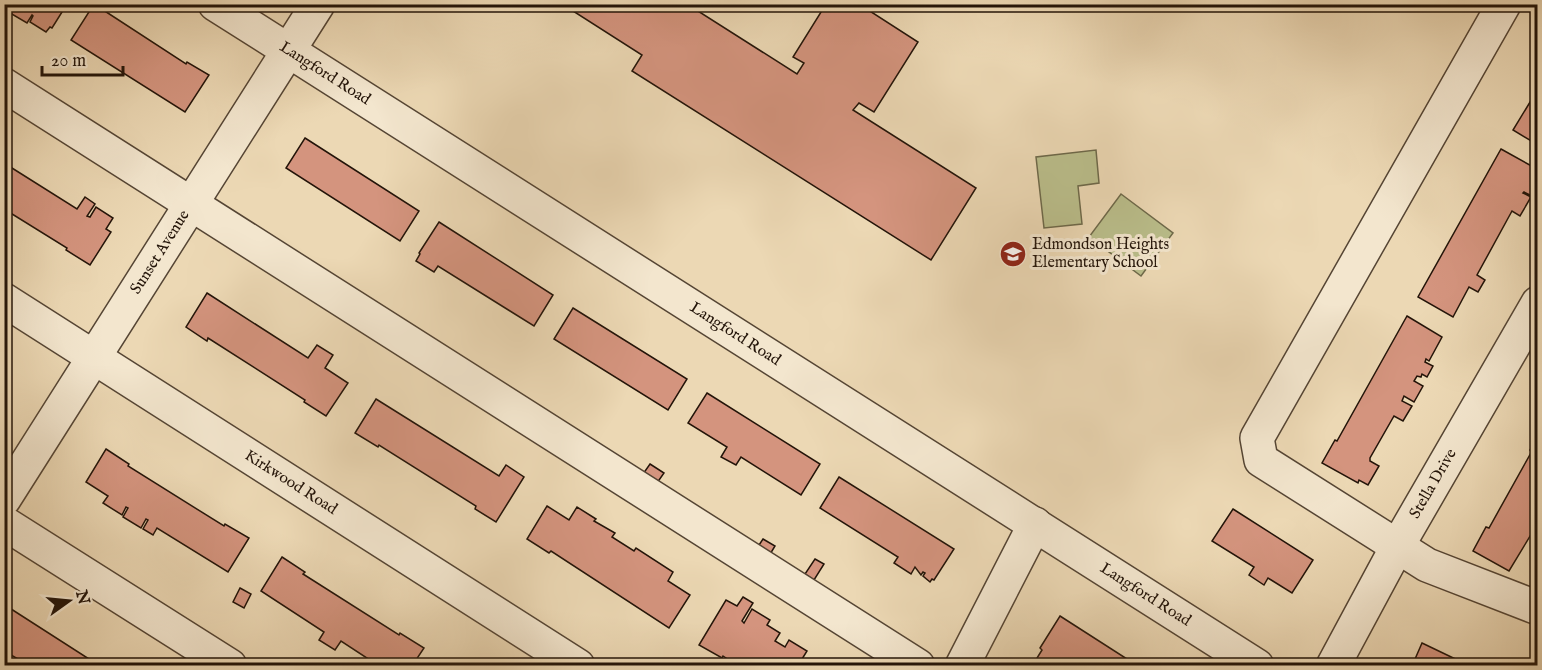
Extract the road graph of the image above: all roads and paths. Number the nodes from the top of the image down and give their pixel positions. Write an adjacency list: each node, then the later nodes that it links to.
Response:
1 (214, 4): 4 (street, Langford Road)
2 (318, 4): 4 (street, Sunset Avenue)
3 (1504, 4): 13 (street)
4 (288, 52): 6 (street, Sunset Avenue); 12 (street, Langford Road)
5 (4, 85): 6 (street)
6 (191, 205): 9 (street, Sunset Avenue); 17 (street)
7 (4, 300): 9 (street, Kirkwood Road)
8 (1535, 311): 13 (street, Stella Drive)
9 (95, 357): 10 (street, Sunset Avenue); 16 (street, Kirkwood Road)
10 (4, 500)
11 (4, 523): 15 (street)
12 (1035, 524): 18 (street); 19 (street, Langford Road)
13 (1397, 547): 14 (street); 20 (street, Stella Drive)
14 (1538, 608)
15 (230, 666)
16 (578, 666)
17 (918, 666)
18 (962, 666)
19 (1257, 666)
20 (1333, 666)

